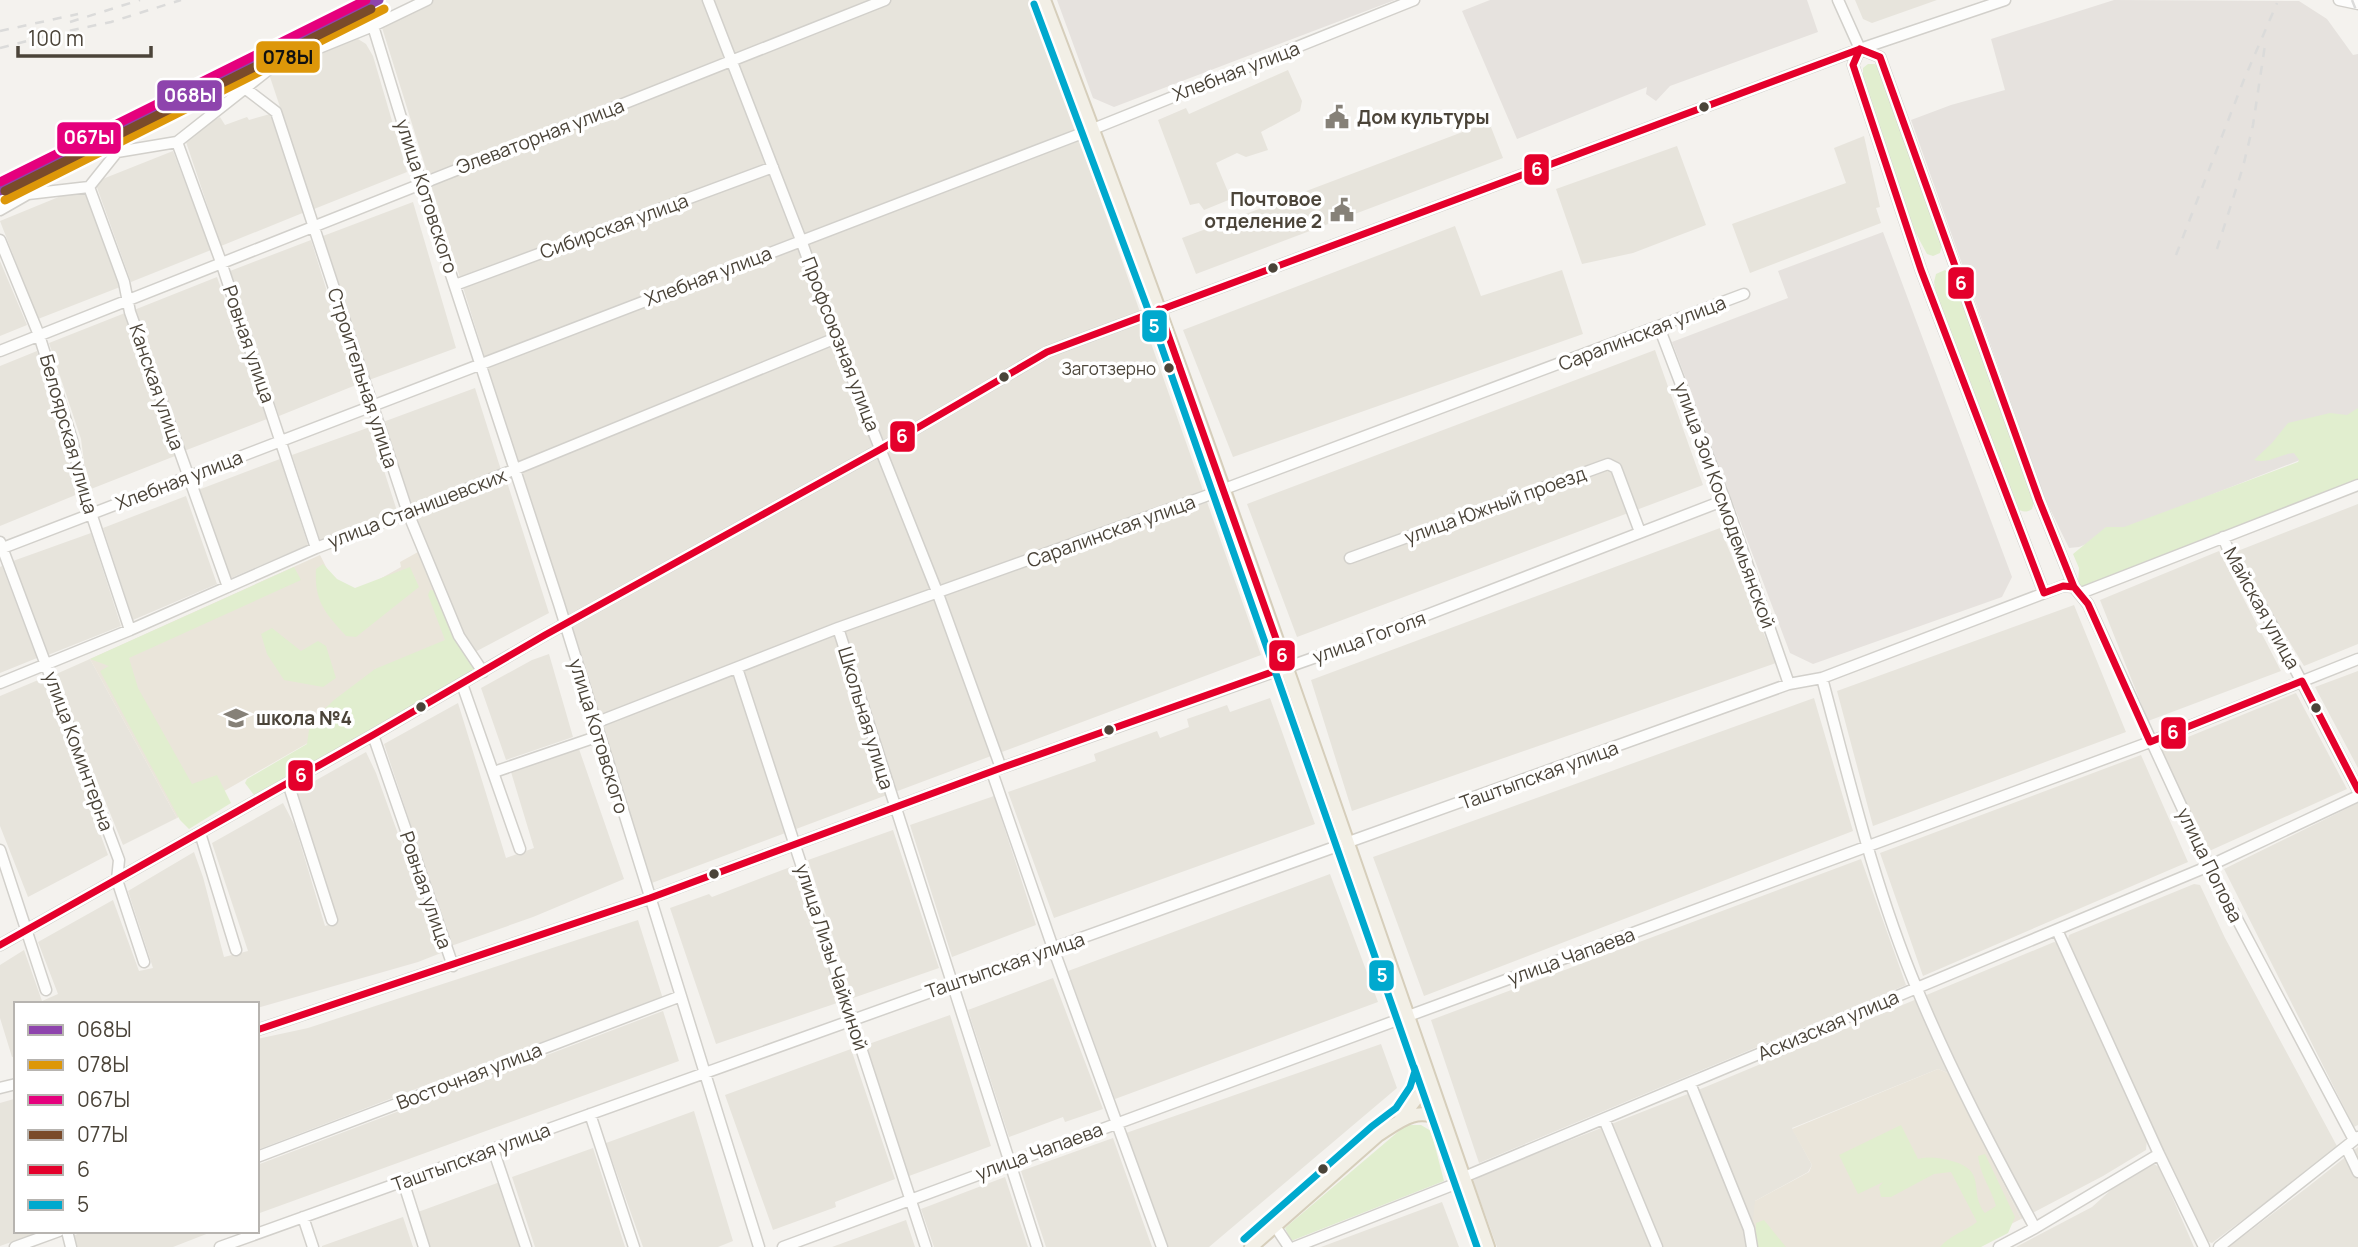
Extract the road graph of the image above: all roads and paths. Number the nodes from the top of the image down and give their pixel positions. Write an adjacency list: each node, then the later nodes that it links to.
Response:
1 (427, 0): 10 (street)
2 (708, 0): 12 (street, Профсоюзная улица)
3 (885, 0): 12 (street, Элеваторная улица)
4 (1044, 0): 14 (main road)
5 (1414, 0): 14 (street, Хлебная улица)
6 (1838, 0): 11 (street)
7 (2005, 0): 11 (street)
8 (2339, 0): 9 (street)
9 (2358, 4)
10 (373, 26): 13 (street); 17 (street, улица Котовского)
11 (1860, 49): 27 (street); 49 (street, улица Попова); 50 (street)
12 (732, 61): 16 (street, Профсоюзная улица); 17 (street, Элеваторная улица)
13 (246, 89): 15 (street); 20 (street, Строительная улица)
14 (1093, 129): 22 (street, Хлебная улица); 27 (main road)
15 (177, 142): 18 (street); 23 (street, Ровная улица)
16 (773, 167): 22 (street, Профсоюзная улица); 24 (street, Сибирская улица)
17 (421, 183): 20 (street, Элеваторная улица); 24 (street, улица Котовского)
18 (89, 187): 19 (street); 26 (street, Канская улица)
19 (0, 210)
20 (314, 224): 23 (street, Элеваторная улица); 33 (street, Строительная улица)
21 (0, 240): 29 (street, Белоярская улица)
22 (801, 240): 30 (street, Профсоюзная улица); 32 (street, Хлебная улица)
23 (221, 262): 26 (street, Элеваторная улица); 34 (street, Ровная улица)
24 (455, 285): 32 (street, улица Котовского)
25 (1744, 294): 28 (street, Саралинская улица)
26 (129, 299): 29 (street, Элеваторная улица); 37 (street, Канская улица)
27 (1159, 309): 35 (street); 39 (main road)
28 (1659, 327): 39 (street, Саралинская улица); 40 (street, улица Зои Космодемьянской)
29 (39, 335): 31 (street, Элеваторная улица); 42 (street, Белоярская улица)
30 (836, 338): 35 (street, Профсоюзная улица); 36 (street, улица Станишевских)
31 (0, 351)
32 (480, 364): 33 (street, Хлебная улица); 36 (street, улица Котовского)
33 (371, 406): 34 (street, Хлебная улица); 41 (street, Строительная улица)
34 (281, 441): 37 (street, Хлебная улица); 46 (street, Ровная улица)
35 (881, 449): 51 (street, Профсоюзная улица); 52 (street)
36 (515, 470): 41 (street, улица Станишевских); 52 (street, улица Котовского)
37 (187, 477): 42 (street, Хлебная улица); 48 (street, Канская улица)
38 (2358, 485): 44 (street, Таштыпская улица)
39 (1223, 489): 51 (street, Саралинская улица); 57 (main road)
40 (1725, 500): 43 (street, улица Гоголя); 64 (street, улица Зои Космодемьянской)
41 (408, 513): 46 (street, улица Станишевских); 59 (street, Строительная улица)
42 (92, 514): 45 (street, Хлебная улица); 54 (street, Белоярская улица)
43 (1640, 532): 47 (street, улица Южный проезд); 57 (street, улица Гоголя)
44 (2222, 537): 49 (street, Таштыпская улица); 61 (street, Майская улица)
45 (1, 546): 56 (street, улица Коминтерна)
46 (316, 548): 48 (street, улица Станишевских)
47 (1350, 558)
48 (228, 587): 54 (street, улица Станишевских)
49 (2077, 590): 50 (street, Таштыпская улица); 68 (street, улица Попова)
50 (2044, 593): 60 (street, Таштыпская улица)
51 (938, 594): 53 (street, Саралинская улица); 69 (street, Профсоюзная улица)
52 (564, 624): 59 (street); 65 (street, улица Котовского)
53 (838, 628): 58 (street, Саралинская улица); 74 (street, Школьная улица)
54 (130, 630): 56 (street, улица Станишевских)
55 (2358, 659): 61 (street, улица Чапаева)
56 (47, 664): 62 (street, улица Станишевских); 82 (street, улица Коминтерна)
57 (1286, 667): 69 (street, улица Гоголя); 77 (main road)
58 (737, 668): 65 (street, Саралинская улица); 76 (street, улица Лизы Чайкиной)
59 (483, 672): 63 (street)
60 (1822, 678): 64 (street, Таштыпская улица); 78 (street)
61 (2302, 681): 68 (street, улица Чапаева); 72 (street, Майская улица)
62 (0, 683)
63 (463, 684): 66 (street); 70 (street)
64 (1789, 684): 77 (street, Таштыпская улица)
65 (595, 723): 67 (street, улица Котовского)
66 (373, 735): 71 (street); 91 (street, Ровная улица)
67 (599, 736): 70 (street); 83 (street, улица Котовского)
68 (2151, 742): 78 (street, улица Чапаева); 81 (street, улица Попова)
69 (997, 770): 74 (street, улица Гоголя); 88 (street, Профсоюзная улица)
70 (494, 772): 79 (street)
71 (288, 783): 75 (street); 84 (street)
72 (2358, 790)
73 (2358, 796): 81 (street, Аскизская улица)
74 (894, 807): 76 (street, улица Гоголя); 92 (street, Школьная улица)
75 (200, 833): 82 (street); 89 (street)
76 (794, 844): 83 (street, улица Гоголя); 97 (street, улица Лизы Чайкиной)
77 (1349, 844): 88 (street, Таштыпская улица); 96 (main road)
78 (1867, 846): 93 (street); 96 (street, улица Чапаева)
79 (520, 849)
80 (0, 850): 85 (street)
81 (2209, 866): 86 (street, Аскизская улица); 107 (street, улица Попова)
82 (117, 880): 85 (street); 90 (street, улица Коминтерна)
83 (650, 898): 91 (street, улица Гоголя); 95 (street, улица Котовского)
84 (332, 920)
85 (27, 930): 87 (street); 94 (street)
86 (2057, 930): 93 (street, Аскизская улица); 109 (street)
87 (0, 945)
88 (1053, 948): 92 (street, Таштыпская улица); 106 (street, Профсоюзная улица)
89 (236, 950)
90 (144, 962)
91 (453, 966): 98 (street, улица Гоголя)
92 (952, 984): 97 (street, Таштыпская улица); 111 (street, Школьная улица)
93 (1916, 989): 101 (street, Аскизская улица); 118 (street)
94 (46, 990)
95 (681, 996): 100 (street, улица Котовского); 110 (street, Восточная улица)
96 (1408, 1016): 99 (main road); 106 (street, улица Чапаева)
97 (852, 1020): 100 (street, Таштыпская улица); 115 (street, улица Лизы Чайкиной)
98 (259, 1029)
99 (1426, 1070): 104 (main road); 105 (main road)
100 (705, 1073): 102 (street, Таштыпская улица); 128 (street, улица Котовского)
101 (1690, 1083): 103 (street, Аскизская улица); 138 (street)
102 (590, 1114): 108 (street, Таштыпская улица); 127 (street)
103 (1604, 1119): 113 (street, Аскизская улица); 137 (street)
104 (1443, 1120): 105 (main road); 113 (main road)
105 (1398, 1121): 117 (main road)
106 (1116, 1123): 111 (street, улица Чапаева); 132 (street, Профсоюзная улица)
107 (2353, 1141): 112 (street, улица Попова); 141 (street)
108 (494, 1149): 114 (street, Таштыпская улица); 126 (street)
109 (2159, 1153): 118 (street); 140 (street)
110 (259, 1156)
111 (1010, 1162): 115 (street, улица Чапаева); 131 (street, Школьная улица)
112 (2358, 1172)
113 (1464, 1177): 135 (street, Аскизская улица); 136 (main road)
114 (403, 1181): 116 (street, Таштыпская улица); 125 (street)
115 (911, 1199): 129 (street, улица Чапаева); 130 (street, улица Лизы Чайкиной)
116 (303, 1217): 121 (street, Таштыпская улица); 124 (street)
117 (1275, 1226): 133 (main road); 134 (street)
118 (2035, 1228): 139 (street)
119 (54, 1233): 122 (street)
120 (259, 1233): 123 (street, Таштыпская улица)
121 (259, 1233)
122 (15, 1247)
123 (220, 1247)
124 (313, 1247)
125 (424, 1247)
126 (526, 1247)
127 (634, 1247)
128 (759, 1247)
129 (783, 1247)
130 (926, 1247)
131 (1037, 1247)
132 (1162, 1247)
133 (1251, 1247)
134 (1289, 1247)
135 (1295, 1247)
136 (1488, 1247)
137 (1657, 1247)
138 (1752, 1247)
139 (1998, 1247)
140 (2204, 1247)
141 (2219, 1247)

